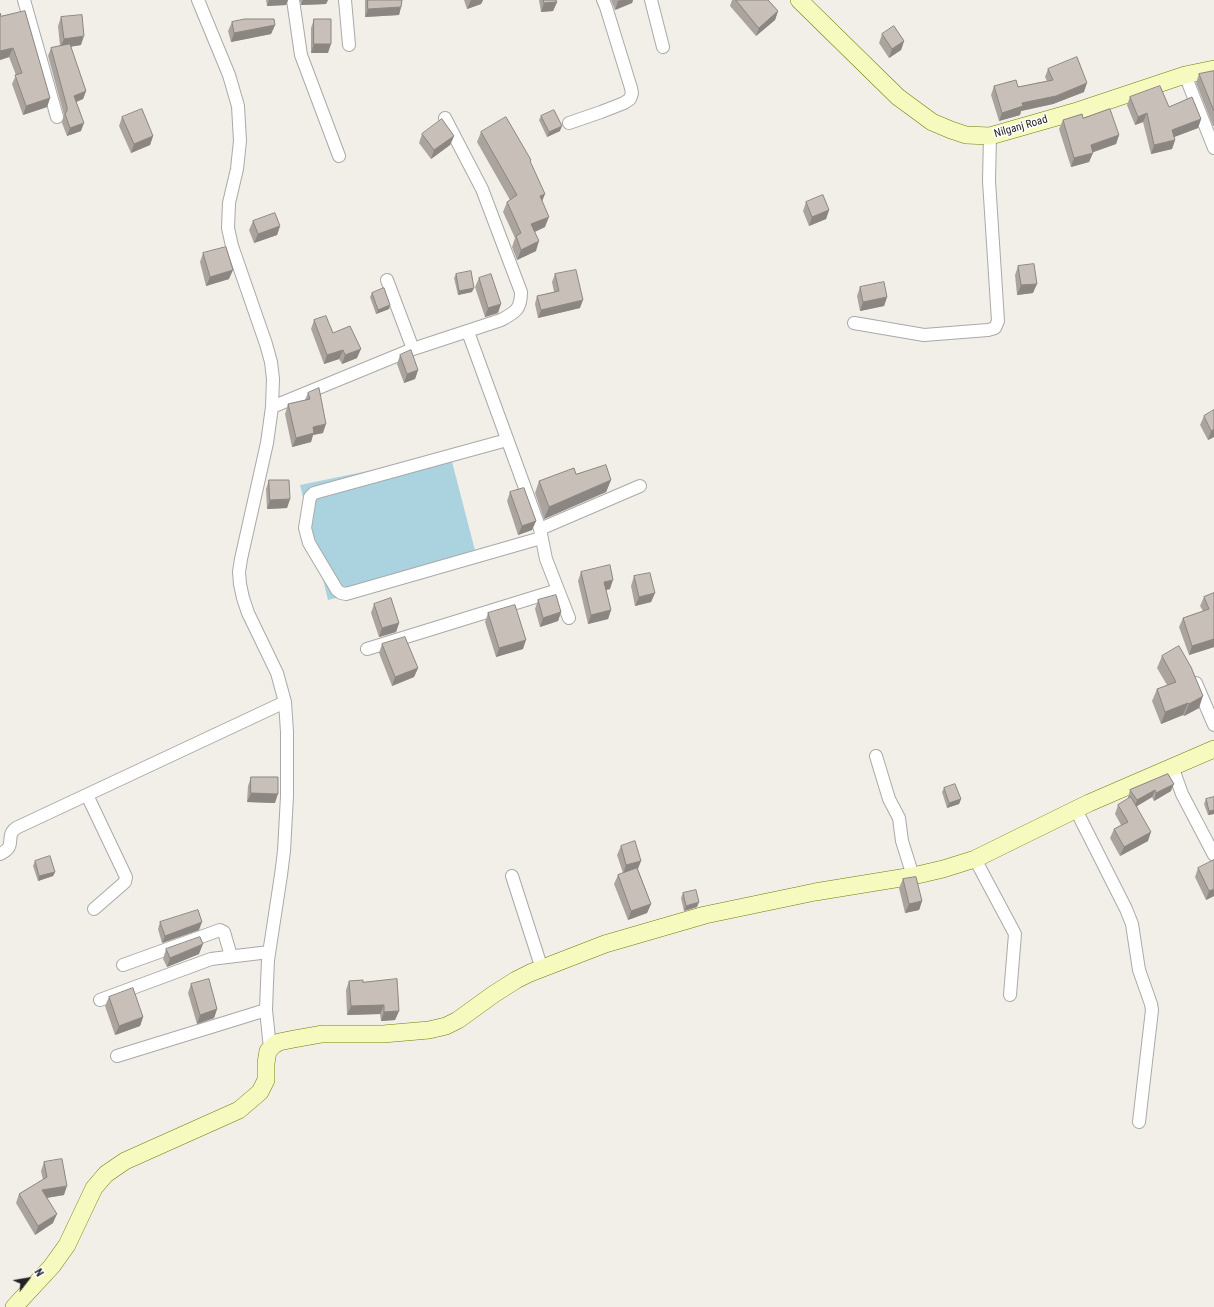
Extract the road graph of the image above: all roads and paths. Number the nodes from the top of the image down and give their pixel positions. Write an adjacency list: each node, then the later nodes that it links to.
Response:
1 (24, 0): 12 (street)
2 (198, 0): 22 (street)
3 (293, 0): 17 (street)
4 (346, 0): 8 (street)
5 (602, 0): 14 (street)
6 (651, 0): 9 (street)
7 (799, 0): 15 (street, Nilganj Road)
8 (349, 45)
9 (663, 47)
10 (1214, 69): 11 (street, Nilganj Road)
11 (1185, 75): 15 (street, Nilganj Road); 16 (street)
12 (57, 117)
13 (445, 118): 20 (street)
14 (569, 123)
15 (990, 136): 19 (street)
16 (1214, 148)
17 (339, 156)
18 (387, 280): 21 (street)
19 (854, 324)
20 (468, 332): 21 (street); 23 (street)
21 (413, 349): 22 (street)
22 (272, 407): 30 (street)
23 (507, 440): 25 (street); 25 (street)
24 (640, 486): 25 (street)
25 (540, 533): 26 (street)
26 (558, 590): 27 (street); 28 (street)
27 (569, 618)
28 (367, 649)
29 (1190, 669): 31 (street)
30 (285, 702): 35 (street); 43 (street)
31 (1214, 725)
32 (1214, 749): 34 (street)
33 (876, 756): 41 (street)
34 (1172, 766): 36 (street); 38 (street)
35 (87, 795): 37 (street); 42 (street)
36 (1076, 810): 39 (street); 52 (street)
37 (0, 854)
38 (1214, 855)
39 (974, 859): 41 (street); 47 (street)
40 (512, 876): 46 (street)
41 (913, 876): 46 (street)
42 (94, 909)
43 (269, 952): 44 (street); 49 (street)
44 (231, 956): 45 (street); 48 (street)
45 (123, 965)
46 (542, 969): 50 (street)
47 (1010, 995)
48 (100, 1000)
49 (266, 1010): 50 (street); 51 (street)
50 (270, 1048): 53 (street)
51 (117, 1056)
52 (1139, 1122)
53 (14, 1307)

